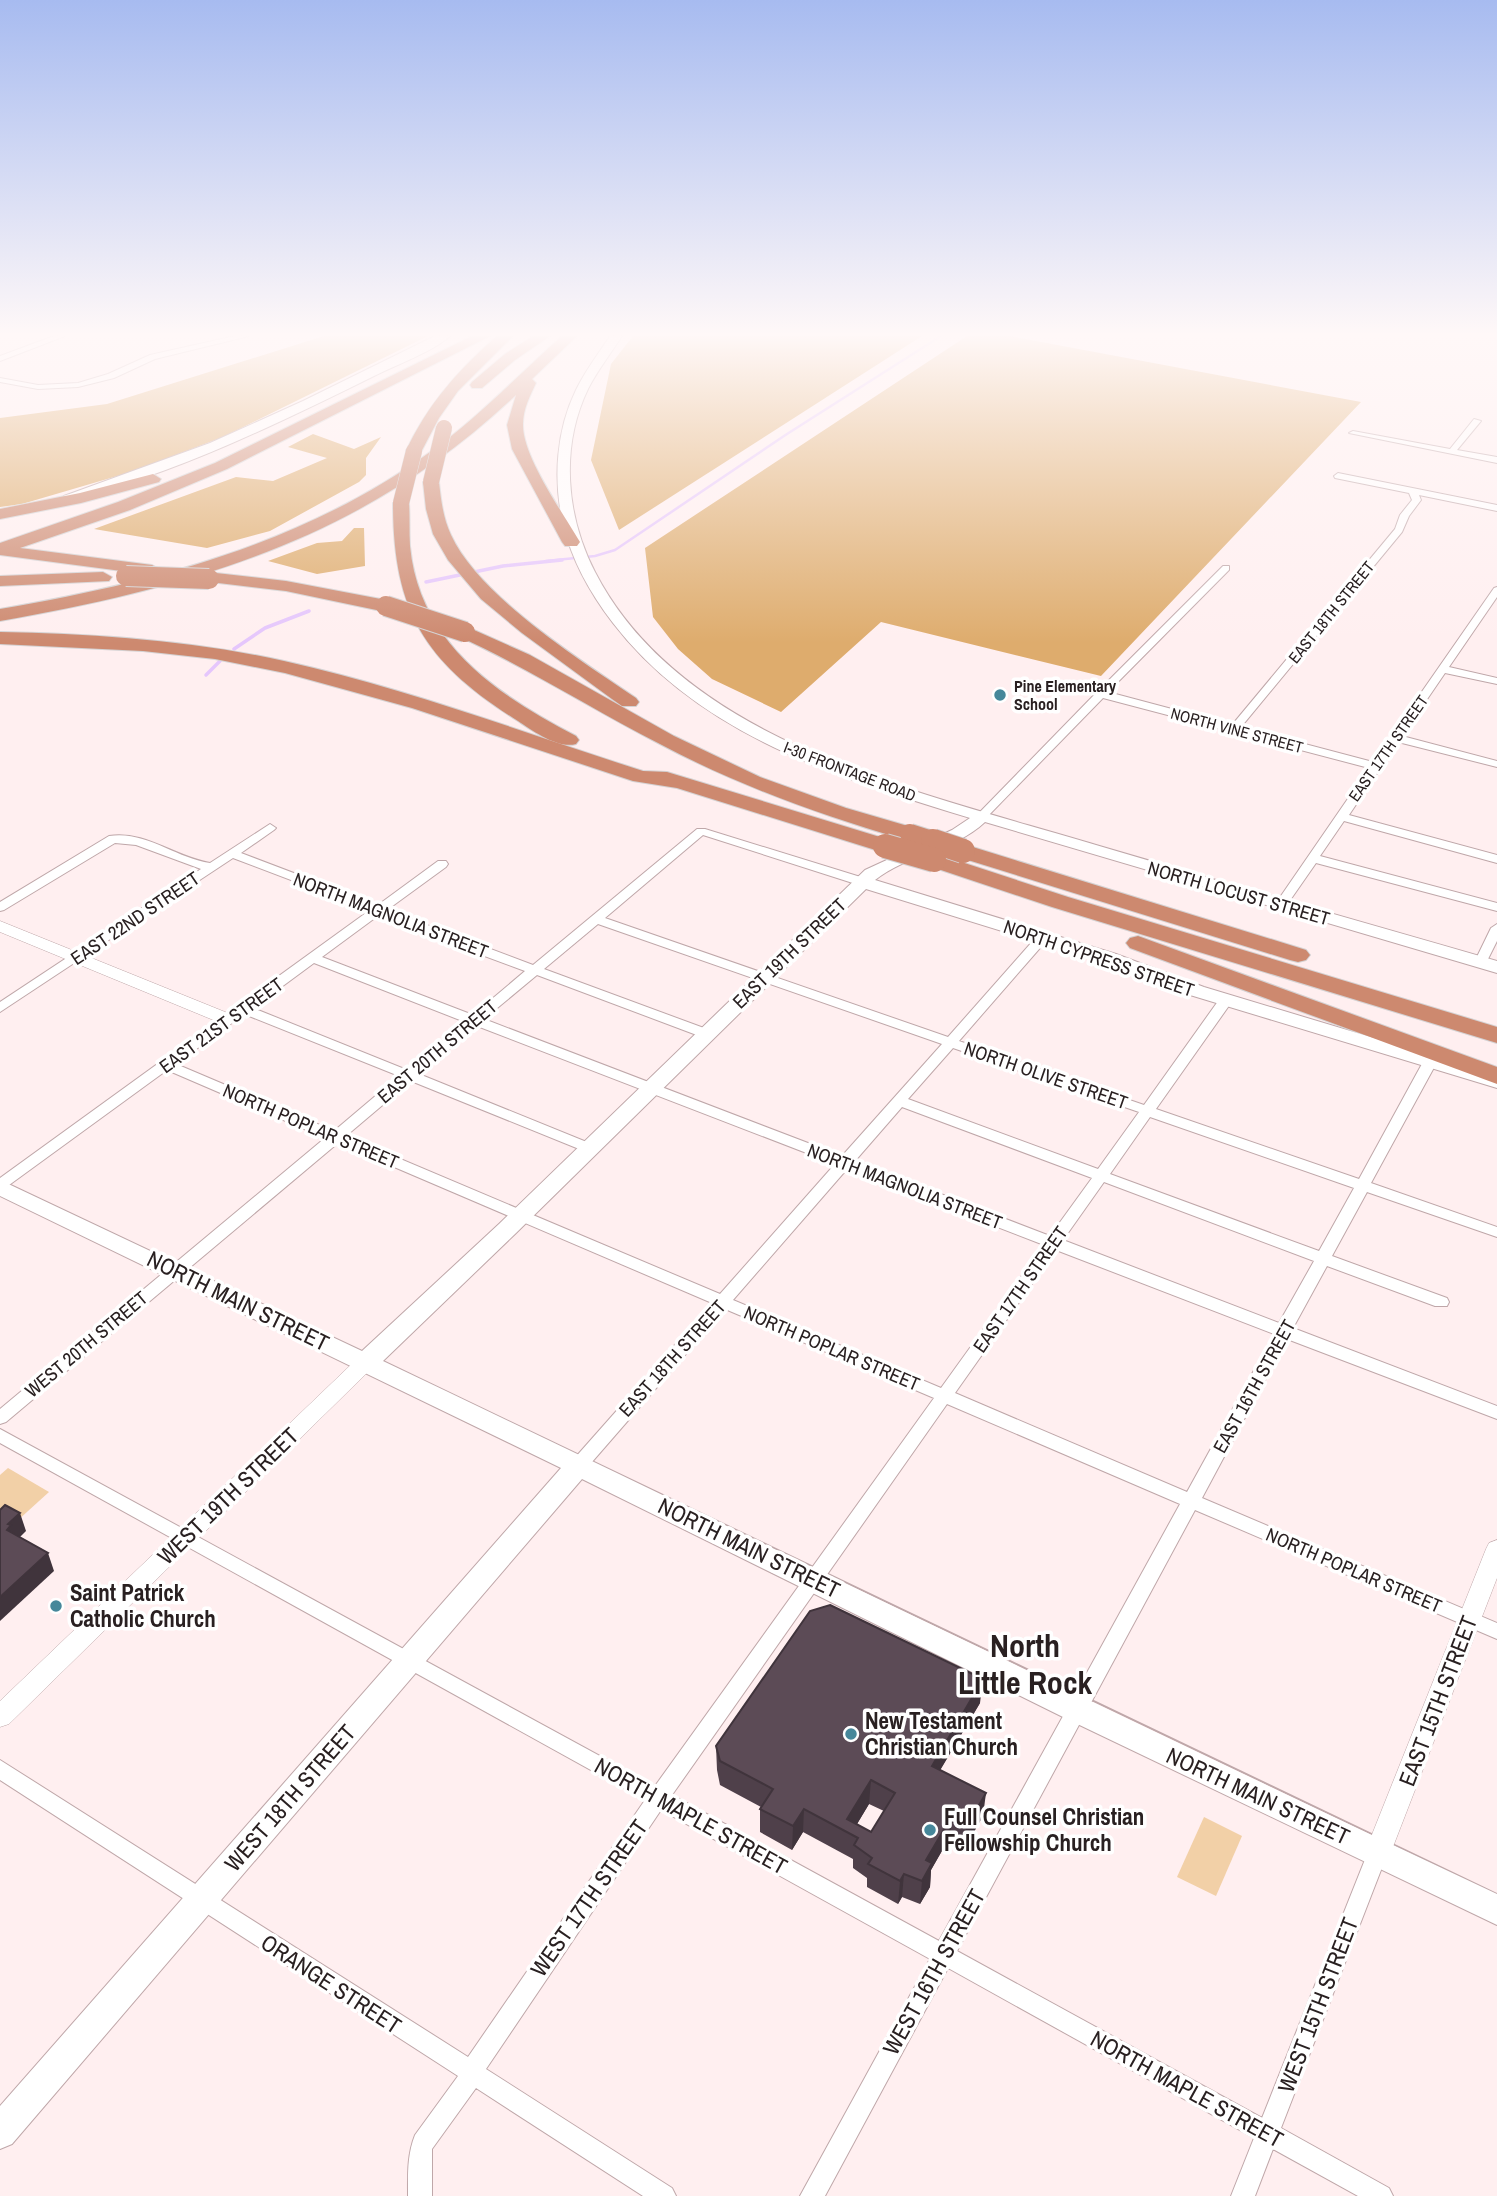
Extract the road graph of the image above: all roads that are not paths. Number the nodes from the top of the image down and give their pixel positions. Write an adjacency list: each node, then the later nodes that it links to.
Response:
1 (233, 438): 19 (main road)
2 (269, 438): 19 (highway)
3 (279, 438): 20 (highway)
4 (420, 438): 11 (highway)
5 (441, 438): 15 (highway, bridge)
6 (458, 438): 28 (highway)
7 (515, 438): 21 (highway)
8 (567, 438): 21 (main road)
9 (1383, 438): 12 (street)
10 (1462, 438): 12 (street)
11 (414, 451): 17 (highway, bridge)
12 (1452, 451): 13 (street)
13 (1497, 460)
14 (1338, 475): 16 (street)
15 (431, 482): 22 (highway)
16 (1412, 491): 18 (street); 33 (street, EAST 18TH STREET)
17 (401, 503): 38 (highway)
18 (1497, 508)
19 (0, 514)
20 (0, 550): 24 (highway, bridge)
21 (576, 552): 39 (main road, I-30 FRONTAGE ROAD)
22 (455, 559): 35 (highway)
23 (1226, 568): 32 (street, EAST 19TH STREET)
24 (218, 579): 25 (highway, bridge); 35 (highway, bridge)
25 (0, 581)
26 (1497, 590): 27 (street, EAST 17TH STREET)
27 (1491, 608): 30 (street, EAST 17TH STREET)
28 (0, 615)
29 (0, 638): 38 (highway)
30 (1443, 668): 31 (street); 34 (street, EAST 17TH STREET)
31 (1497, 681)
32 (1098, 694): 33 (street, NORTH VINE STREET); 39 (street, EAST 19TH STREET)
33 (1234, 729): 37 (street, NORTH VINE STREET)
34 (1395, 738): 36 (street); 37 (street, EAST 17TH STREET)
35 (711, 760): 66 (highway, bridge)
36 (1497, 764)
37 (1376, 766): 40 (street, EAST 17TH STREET)
38 (676, 782): 48 (highway, bridge)
39 (982, 816): 49 (main road, EAST 19TH STREET); 50 (main road, NORTH LOCUST STREET)
40 (1341, 816): 44 (street, EAST 17TH STREET); 45 (street)
41 (270, 828): 43 (street, EAST 22ND STREET)
42 (701, 831): 49 (street, NORTH CYPRESS STREET); 54 (street, EAST 20TH STREET)
43 (233, 854): 47 (street, EAST 22ND STREET); 53 (street, NORTH MAGNOLIA STREET)
44 (1312, 858): 50 (street, EAST 17TH STREET); 52 (street)
45 (1497, 859)
46 (442, 863): 53 (street, EAST 21ST STREET)
47 (213, 867): 51 (street); 58 (street, EAST 22ND STREET)
48 (980, 875): 70 (highway); 75 (highway)
49 (863, 882): 57 (main road, NORTH CYPRESS STREET); 62 (main road, EAST 19TH STREET)
50 (1280, 906): 60 (main road, NORTH LOCUST STREET)
51 (0, 907)
52 (1497, 907)
53 (378, 910): 59 (street, EAST 21ST STREET); 61 (street, NORTH MAGNOLIA STREET)
54 (596, 919): 61 (street, EAST 20TH STREET); 62 (street, NORTH OLIVE STREET)
55 (0, 926): 58 (street)
56 (1497, 928): 60 (street)
57 (1043, 937): 63 (main road, NORTH CYPRESS STREET); 71 (street, EAST 18TH STREET)
58 (77, 957): 64 (street, EAST 22ND STREET); 67 (street)
59 (312, 958): 65 (street, EAST 21ST STREET); 68 (street, NORTH MAGNOLIA STREET)
60 (1489, 965)
61 (534, 970): 68 (street, EAST 20TH STREET); 69 (street, NORTH MAGNOLIA STREET)
62 (765, 977): 69 (main road, EAST 19TH STREET); 71 (street, NORTH OLIVE STREET)
63 (1226, 1000): 72 (main road, NORTH CYPRESS STREET); 79 (street, EAST 17TH STREET)
64 (0, 1007)
65 (244, 1009): 67 (street, EAST 21ST STREET); 74 (street)
66 (1497, 1016)
67 (229, 1020): 73 (street, EAST 21ST STREET)
68 (474, 1020): 74 (street, EAST 20TH STREET); 77 (street, NORTH MAGNOLIA STREET)
69 (707, 1034): 77 (main road, EAST 19TH STREET)
70 (1497, 1035)
71 (950, 1042): 78 (street, EAST 18TH STREET); 79 (street, NORTH OLIVE STREET)
72 (1430, 1062): 76 (main road, NORTH CYPRESS STREET); 85 (street, EAST 16TH STREET)
73 (167, 1065): 80 (street, NORTH POPLAR STREET); 84 (street, EAST 21ST STREET)
74 (408, 1075): 80 (street, EAST 20TH STREET); 81 (street)
75 (1497, 1076)
76 (1497, 1082)
77 (651, 1088): 81 (main road, EAST 19TH STREET); 82 (street, NORTH MAGNOLIA STREET)
78 (899, 1101): 82 (street, EAST 18TH STREET); 83 (street)
79 (1148, 1111): 83 (street, EAST 17TH STREET); 85 (street, NORTH OLIVE STREET)
80 (334, 1136): 86 (street, NORTH POPLAR STREET); 90 (street, EAST 20TH STREET)
81 (589, 1148): 86 (main road, EAST 19TH STREET)
82 (845, 1163): 88 (street, NORTH MAGNOLIA STREET); 91 (street, EAST 18TH STREET)
83 (1101, 1176): 88 (street, EAST 17TH STREET); 89 (street)
84 (0, 1186): 90 (main road, NORTH MAIN STREET)
85 (1363, 1186): 87 (street, NORTH OLIVE STREET); 89 (street, EAST 16TH STREET)
86 (521, 1216): 91 (street, NORTH POPLAR STREET); 94 (main road, EAST 19TH STREET)
87 (1497, 1232)
88 (1053, 1243): 93 (street, NORTH MAGNOLIA STREET); 95 (street, EAST 17TH STREET)
89 (1323, 1258): 92 (street); 93 (street, EAST 16TH STREET)
90 (173, 1271): 94 (main road, NORTH MAIN STREET); 97 (street, WEST 20TH STREET)
91 (723, 1301): 95 (street, NORTH POPLAR STREET); 99 (street, EAST 18TH STREET)
92 (1441, 1302)
93 (1284, 1331): 96 (street, NORTH MAGNOLIA STREET); 100 (street, EAST 16TH STREET)
94 (366, 1362): 99 (main road, NORTH MAIN STREET); 101 (street, WEST 19TH STREET)
95 (944, 1396): 100 (street, NORTH POPLAR STREET); 103 (street, EAST 17TH STREET)
96 (1497, 1413)
97 (0, 1418)
98 (0, 1436): 101 (street, NORTH MAPLE STREET)
99 (579, 1465): 103 (main road, NORTH MAIN STREET); 106 (main road, WEST 18TH STREET)
100 (1191, 1501): 104 (street, NORTH POPLAR STREET); 107 (street, EAST 16TH STREET)
101 (185, 1537): 106 (street, NORTH MAPLE STREET); 108 (street, WEST 19TH STREET)
102 (1497, 1549): 104 (street, EAST 15TH STREET)
103 (814, 1579): 107 (main road, NORTH MAIN STREET); 110 (street, WEST 17TH STREET)
104 (1470, 1619): 105 (street, NORTH POPLAR STREET); 111 (street, EAST 15TH STREET)
105 (1497, 1631)
106 (409, 1661): 110 (street, NORTH MAPLE STREET); 112 (main road, WEST 18TH STREET)
107 (1077, 1710): 111 (main road, NORTH MAIN STREET); 114 (street, WEST 16TH STREET)
108 (0, 1717)
109 (0, 1769): 112 (street, ORANGE STREET)
110 (658, 1798): 114 (street, NORTH MAPLE STREET); 115 (street, WEST 17TH STREET)
111 (1378, 1852): 113 (main road, NORTH MAIN STREET); 117 (street, WEST 15TH STREET)
112 (201, 1900): 115 (street, ORANGE STREET); 116 (main road, WEST 18TH STREET)
113 (1497, 1910)
114 (944, 1955): 117 (street, NORTH MAPLE STREET); 120 (street, WEST 16TH STREET)
115 (471, 2073): 118 (street, WEST 17TH STREET); 119 (street, ORANGE STREET)
116 (0, 2132)
117 (1268, 2133): 121 (street, WEST 15TH STREET); 122 (street, NORTH MAPLE STREET)
118 (421, 2196)
119 (664, 2196)
120 (812, 2196)
121 (1244, 2196)
122 (1381, 2196)

